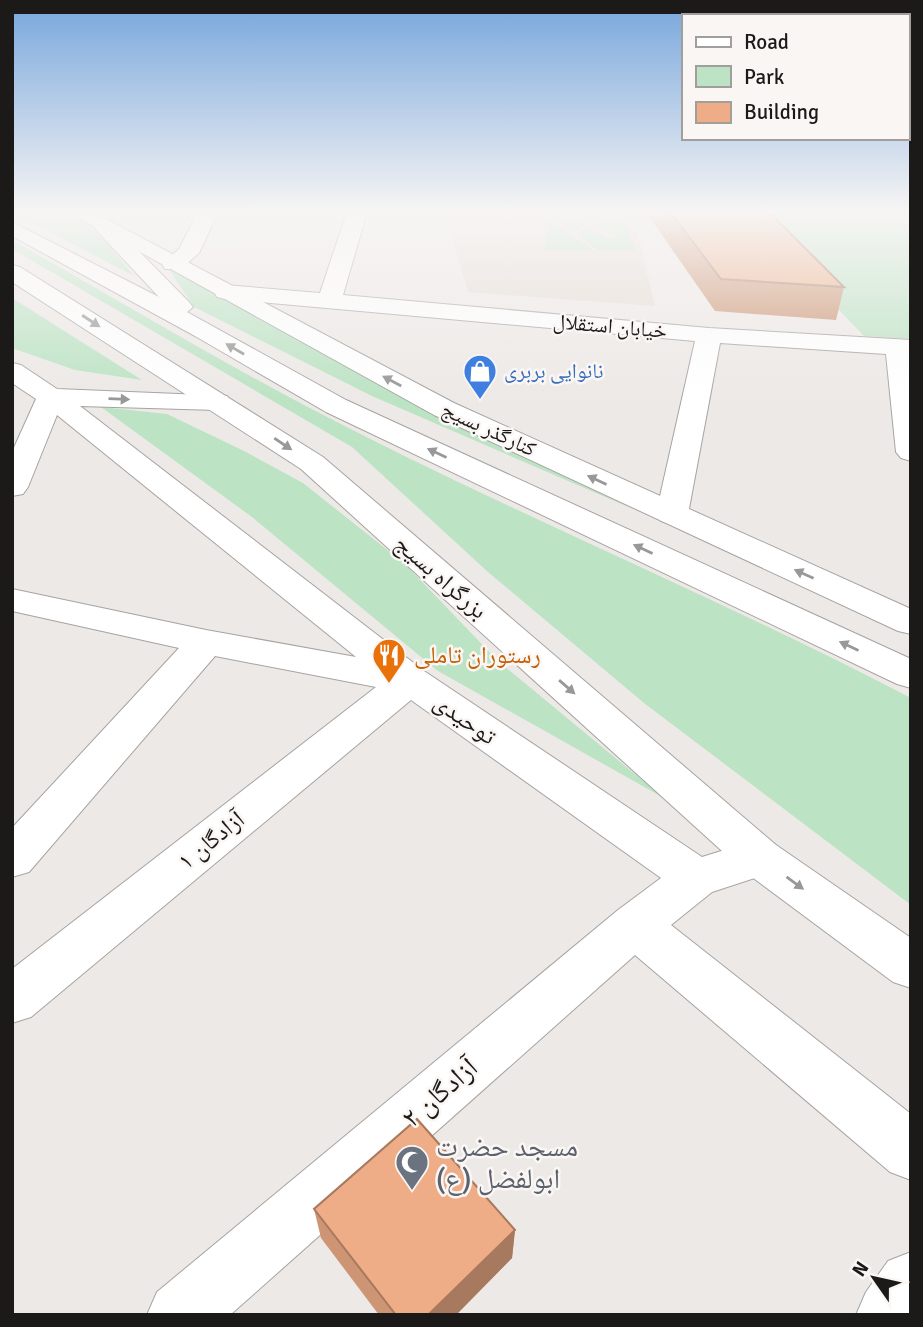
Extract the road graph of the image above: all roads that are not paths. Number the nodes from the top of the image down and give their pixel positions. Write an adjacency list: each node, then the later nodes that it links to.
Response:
1 (98, 274): 8 (main road)
2 (147, 274): 8 (main road)
3 (191, 274): 6 (main road, کنارگذر بسیج)
4 (338, 274): 7 (main road)
5 (18, 277): 13 (main road, بزرگراه بسیج, one-way to 13)
6 (225, 292): 7 (main road, خیابان استقلال); 17 (main road, کنارگذر بسیج, one-way to 6)
7 (330, 300): 9 (main road, خیابان استقلال)
8 (204, 331): 21 (main road, one-way to 8)
9 (709, 335): 10 (main road, خیابان استقلال); 17 (main road)
10 (904, 347): 15 (main road)
11 (12, 371): 12 (main road)
12 (51, 397): 13 (main road, one-way to 13); 14 (main road); 22 (main road)
13 (217, 402): 23 (main road, بزرگراه بسیج, one-way to 23)
14 (20, 447): 16 (main road)
15 (911, 452)
16 (12, 487)
17 (672, 514): 19 (main road, کنارگذر بسیج, one-way to 17)
18 (12, 600): 20 (main road, توحیدی)
19 (911, 623)
20 (206, 642): 22 (main road, توحیدی); 24 (main road)
21 (911, 675)
22 (410, 680): 25 (main road, توحیدی); 28 (main road, آزادگان ۱)
23 (760, 858): 25 (main road); 27 (main road, بزرگراه بسیج, one-way to 27)
24 (12, 859)
25 (696, 878): 26 (main road, آزادگان ۲)
26 (635, 925): 29 (main road); 31 (main road, آزادگان ۲)
27 (911, 966)
28 (12, 1000)
29 (911, 1152)
30 (911, 1284): 32 (main road)
31 (180, 1315)
32 (889, 1315)

